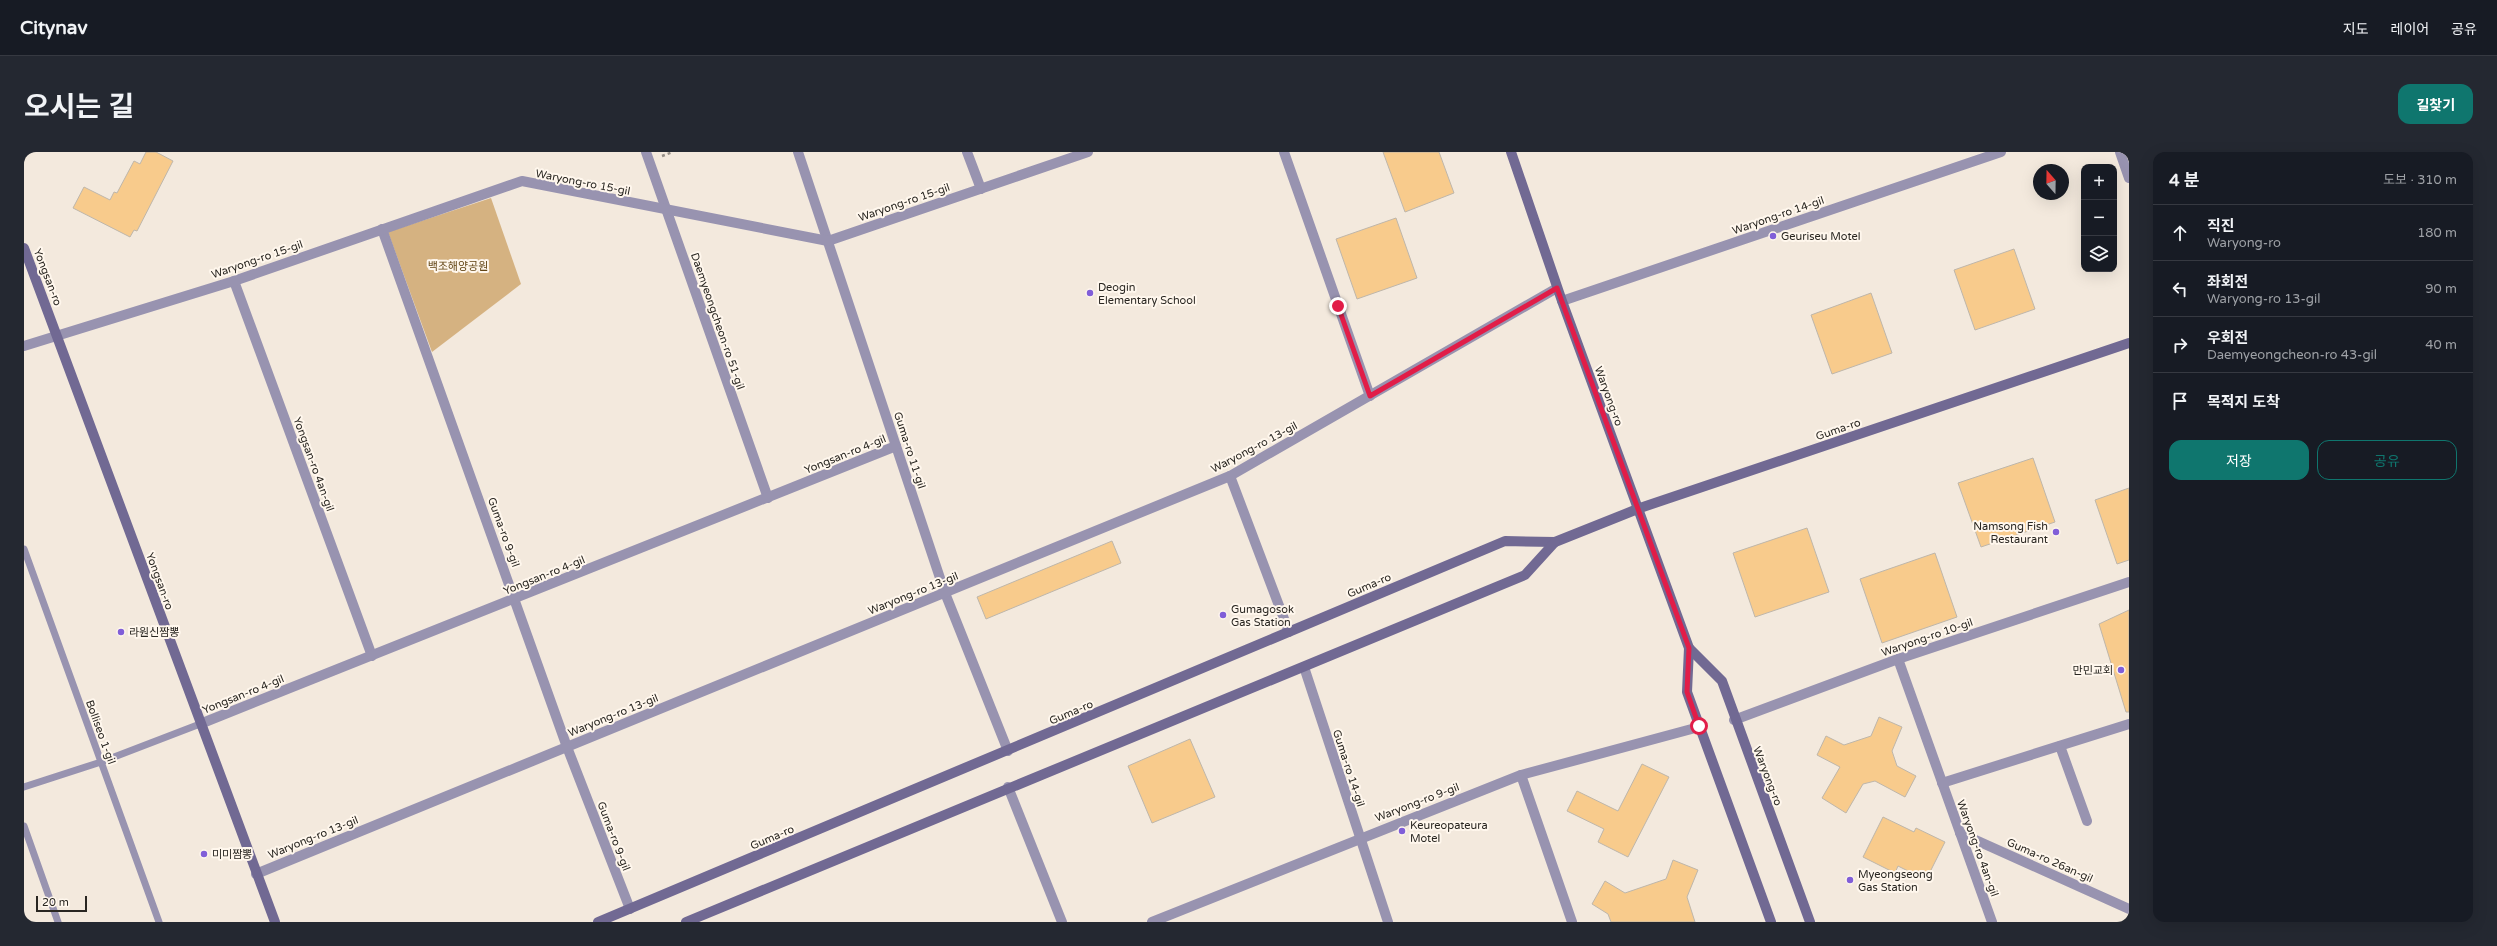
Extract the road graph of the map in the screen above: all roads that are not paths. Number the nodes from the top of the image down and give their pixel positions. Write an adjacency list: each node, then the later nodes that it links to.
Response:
1 (646, 152): 11 (street, Daemyeongcheon-ro 51-gil)
2 (798, 152): 13 (street, Guma-ro 11-gil)
3 (967, 152): 10 (street)
4 (1088, 152): 10 (street, Waryong-ro 15-gil)
5 (1284, 152): 21 (street)
6 (1511, 152): 16 (main road, Waryong-ro)
7 (2001, 152): 17 (street, Waryong-ro 14-gil)
8 (2120, 152): 9 (street)
9 (2129, 178)
10 (981, 189): 13 (street, Waryong-ro 15-gil)
11 (666, 210): 12 (street, Waryong-ro 15-gil); 13 (street, Waryong-ro 15-gil); 24 (street, Daemyeongcheon-ro 51-gil)
12 (382, 229): 15 (street, Waryong-ro 15-gil); 30 (street, Guma-ro 9-gil)
13 (828, 241): 22 (street, Guma-ro 11-gil)
14 (24, 248): 18 (main road, Yongsan-ro)
15 (234, 281): 18 (street, Waryong-ro 15-gil); 33 (street, Yongsan-ro 4an-gil)
16 (1557, 288): 17 (main road, Waryong-ro); 21 (street, Waryong-ro 13-gil)
17 (1562, 301): 25 (main road, Waryong-ro)
18 (57, 336): 20 (street, Waryong-ro 15-gil); 37 (main road, Yongsan-ro)
19 (2129, 343): 25 (main road, Guma-ro)
20 (24, 346)
21 (1370, 396): 23 (street, Waryong-ro 13-gil)
22 (896, 446): 24 (street, Yongsan-ro 4-gil); 29 (street, Guma-ro 11-gil)
23 (1230, 476): 29 (street, Waryong-ro 13-gil); 31 (street)
24 (768, 498): 30 (street, Yongsan-ro 4-gil)
25 (1640, 508): 26 (main road, Guma-ro); 32 (main road, Waryong-ro)
26 (1556, 542): 31 (main road, Guma-ro); 35 (main road, Guma-ro)
27 (24, 549): 43 (lane, Bolliseo 1-gil)
28 (2129, 582): 34 (street, Waryong-ro 10-gil)
29 (945, 593): 41 (street, Waryong-ro 13-gil); 42 (street, Guma-ro 11-gil)
30 (515, 599): 33 (street, Yongsan-ro 4-gil); 41 (street, Guma-ro 9-gil)
31 (1289, 632): 42 (main road, Guma-ro)
32 (1689, 648): 36 (main road, Waryong-ro); 38 (main road, Waryong-ro)
33 (372, 656): 37 (street, Yongsan-ro 4-gil)
34 (1898, 659): 36 (street, Waryong-ro 10-gil); 45 (street, Waryong-ro 4an-gil)
35 (1304, 667): 47 (main road, Guma-ro); 51 (street, Guma-ro 14-gil)
36 (1734, 720): 65 (main road, Waryong-ro)
37 (200, 724): 43 (lane); 52 (main road, Yongsan-ro)
38 (1699, 726): 44 (street, Waryong-ro 9-gil); 64 (main road, Waryong-ro)
39 (2128, 727): 40 (street)
40 (2060, 746): 45 (street); 48 (street)
41 (567, 747): 52 (street, Waryong-ro 13-gil); 53 (street, Guma-ro 9-gil)
42 (1008, 751): 53 (main road, Guma-ro)
43 (101, 762): 46 (lane); 56 (lane, Bolliseo 1-gil)
44 (1521, 775): 51 (street, Waryong-ro 9-gil); 63 (street)
45 (1942, 783): 50 (street, Waryong-ro 4an-gil)
46 (24, 786)
47 (1008, 787): 59 (main road, Guma-ro); 60 (street)
48 (2087, 821)
49 (24, 826): 55 (lane)
50 (1960, 834): 54 (street, Guma-ro 26an-gil); 66 (street, Waryong-ro 4an-gil)
51 (1358, 838): 61 (street, Waryong-ro 9-gil); 62 (street, Guma-ro 14-gil)
52 (256, 874): 57 (main road, Yongsan-ro)
53 (630, 909): 58 (main road, Guma-ro)
54 (2129, 909)
55 (58, 922)
56 (159, 922)
57 (275, 922)
58 (598, 922)
59 (686, 922)
60 (1062, 922)
61 (1152, 922)
62 (1388, 922)
63 (1572, 922)
64 (1771, 922)
65 (1810, 922)
66 (1992, 922)

